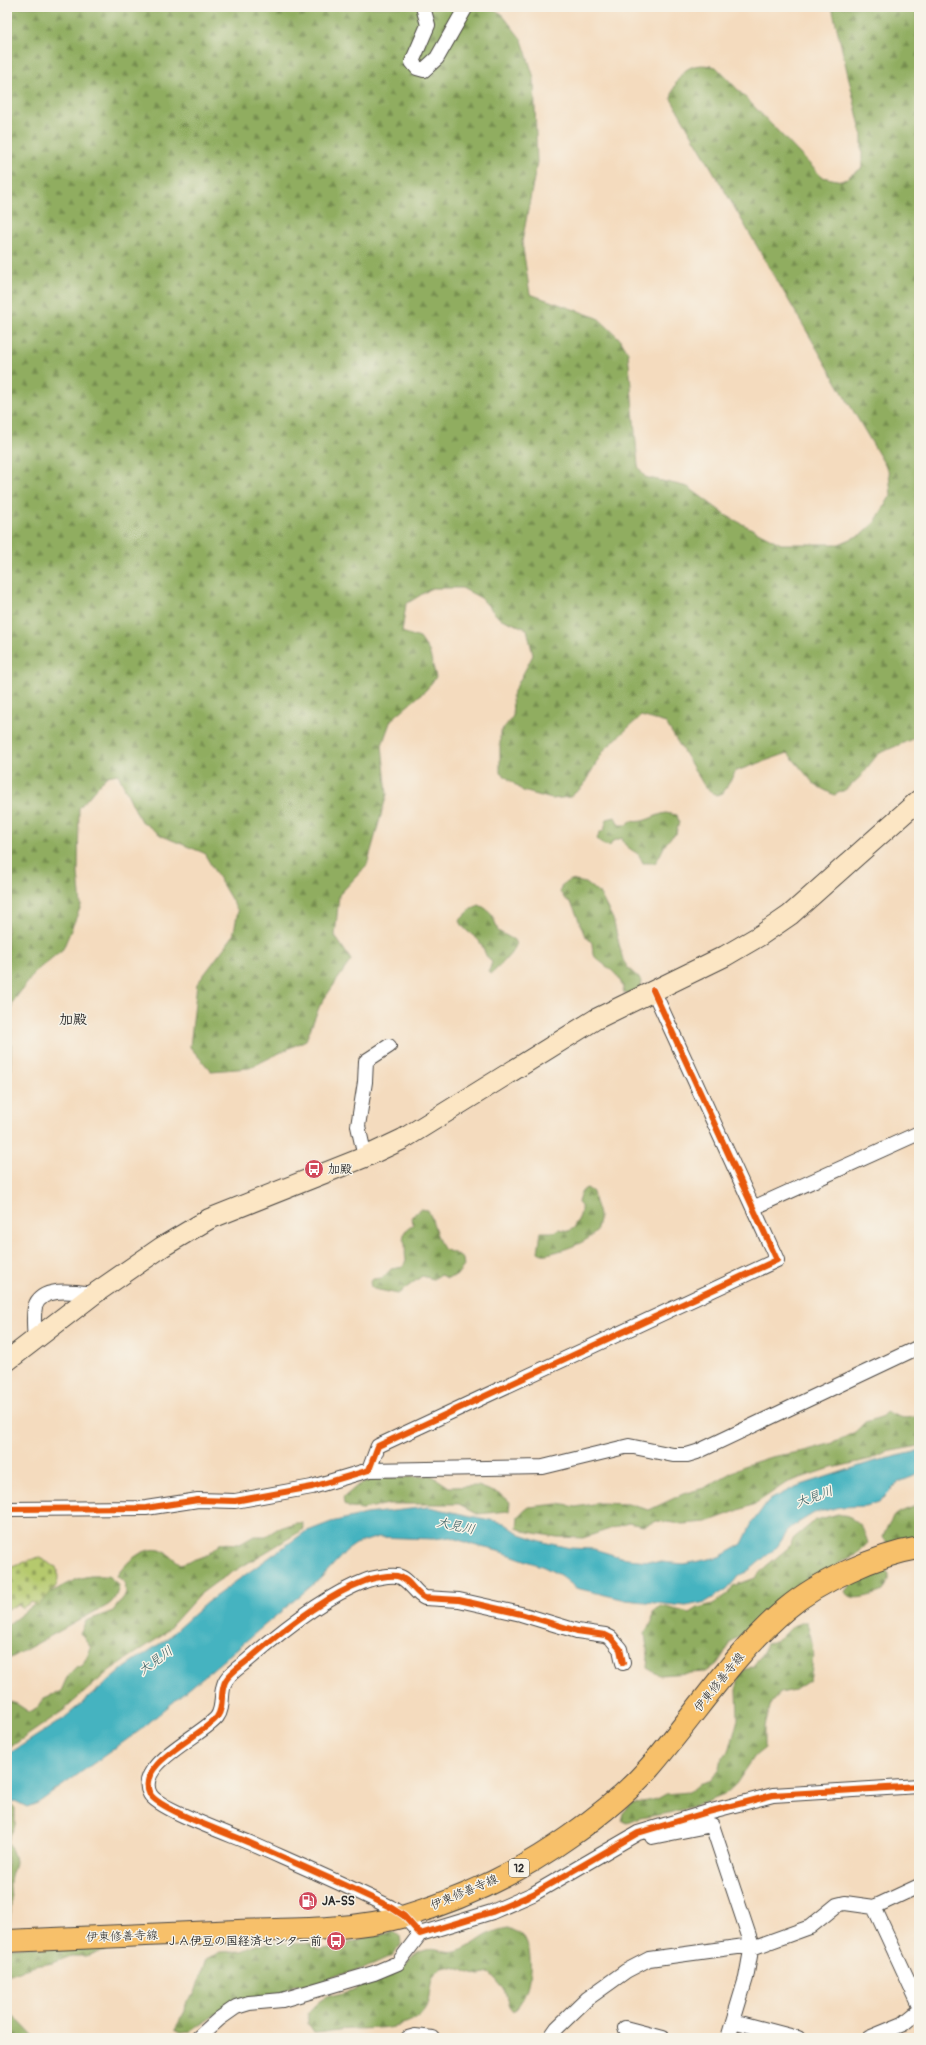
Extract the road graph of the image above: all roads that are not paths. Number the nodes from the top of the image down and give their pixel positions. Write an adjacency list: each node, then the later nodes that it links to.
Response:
1 (423, 7): 2 (street)
2 (466, 7)
3 (919, 800): 4 (street)
4 (653, 990): 7 (street); 8 (street)
5 (389, 1046): 7 (street)
6 (919, 1133): 8 (street)
7 (365, 1157): 9 (street)
8 (753, 1208): 13 (street)
9 (94, 1294): 10 (street); 10 (street)
10 (35, 1339): 12 (street)
11 (919, 1348): 13 (street)
12 (8, 1361)
13 (369, 1470): 14 (street)
14 (7, 1509)
15 (919, 1548): 21 (main road, 伊東修善寺線 / 12)
16 (622, 1663): 21 (street)
17 (919, 1786): 18 (street)
18 (638, 1833): 22 (street); 24 (street)
19 (919, 1886): 20 (street)
20 (874, 1907): 24 (street); 25 (street)
21 (404, 1916): 22 (street); 23 (main road, 伊東修善寺線 / 12)
22 (420, 1934): 29 (street)
23 (7, 1941)
24 (752, 1946): 27 (street); 32 (street)
25 (919, 2004)
26 (919, 2011): 36 (street)
27 (733, 2021): 34 (street); 35 (street)
28 (625, 2028): 33 (street)
29 (198, 2038)
30 (408, 2038): 31 (street)
31 (433, 2038)
32 (550, 2038)
33 (663, 2038)
34 (728, 2038)
35 (798, 2038)
36 (869, 2038)

